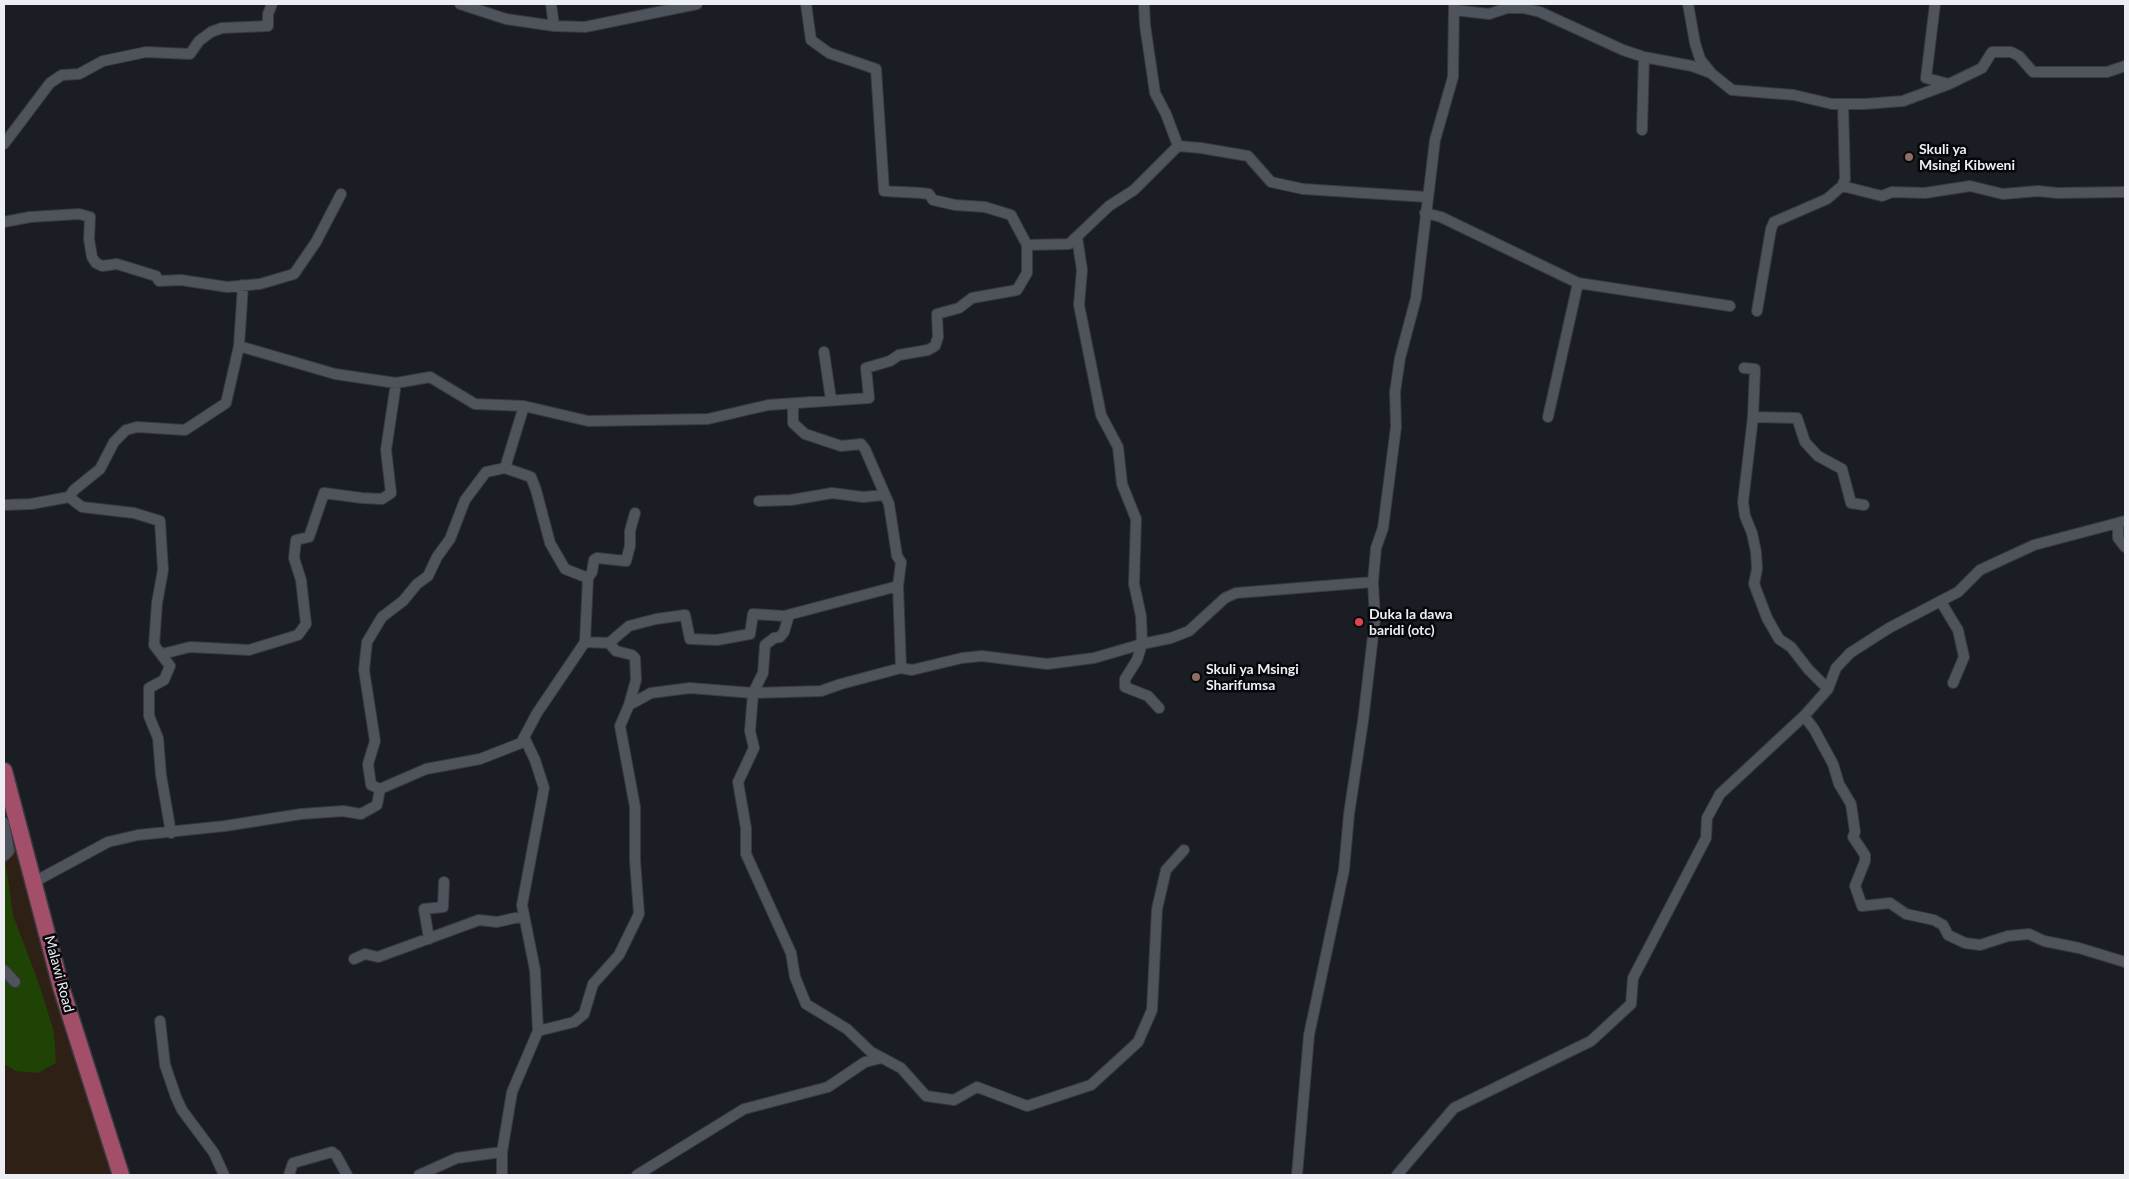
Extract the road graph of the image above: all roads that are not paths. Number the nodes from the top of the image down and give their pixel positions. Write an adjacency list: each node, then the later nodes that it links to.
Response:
1 (272, 4): 17 (street)
2 (460, 4): 10 (street)
3 (551, 4): 10 (street)
4 (697, 4): 10 (street)
5 (806, 4): 26 (street)
6 (1144, 4): 18 (street)
7 (1688, 4): 13 (street)
8 (1935, 4): 14 (street)
9 (1454, 7): 11 (street); 22 (street)
10 (554, 26)
11 (1644, 56): 13 (street); 16 (street)
12 (2125, 66): 14 (street)
13 (1712, 74): 15 (street)
14 (1949, 84): 15 (street)
15 (1843, 104): 19 (street)
16 (1642, 130)
17 (4, 144)
18 (1178, 146): 22 (street); 25 (street)
19 (1842, 186): 20 (street); 30 (street)
20 (2125, 192)
21 (341, 194): 28 (street)
22 (1428, 197): 23 (street)
23 (1425, 213): 27 (street); 50 (street)
24 (4, 222): 28 (street)
25 (1077, 237): 26 (street); 56 (street)
26 (1027, 245): 35 (street)
27 (1578, 283): 29 (street); 38 (street)
28 (243, 285): 31 (street)
29 (1730, 306)
30 (1757, 311)
31 (239, 346): 34 (street); 42 (street)
32 (824, 352): 35 (street)
33 (1744, 368): 39 (street)
34 (396, 383): 37 (street); 57 (street)
35 (831, 400): 36 (street)
36 (793, 404): 37 (street); 41 (street)
37 (524, 406): 40 (street)
38 (1548, 417)
39 (1753, 417): 45 (street); 60 (street)
40 (505, 468): 49 (street); 67 (street)
41 (884, 495): 43 (street); 51 (street)
42 (69, 497): 44 (street); 57 (street)
43 (759, 501)
44 (4, 505)
45 (1864, 505)
46 (635, 513): 49 (street)
47 (2122, 522): 48 (street); 52 (street)
48 (2125, 547)
49 (588, 578): 54 (street)
50 (1373, 582): 56 (street); 91 (street)
51 (898, 586): 53 (street); 58 (street)
52 (1941, 602): 59 (street); 60 (street)
53 (789, 615): 55 (street); 61 (street)
54 (585, 642): 55 (street); 65 (street)
55 (609, 643): 62 (street)
56 (1142, 644): 58 (street); 63 (street)
57 (162, 654): 69 (street)
58 (901, 668): 61 (street)
59 (1953, 683)
60 (1828, 689): 64 (street)
61 (753, 693): 62 (street); 82 (street)
62 (629, 704): 81 (street)
63 (1159, 708)
64 (1804, 716): 77 (street); 92 (street)
65 (524, 737): 67 (street); 74 (street)
66 (4, 771): 72 (main road, Malawi Road)
67 (380, 789): 69 (street)
68 (4, 822): 71 (street)
69 (171, 833): 72 (street)
70 (1184, 850): 82 (street)
71 (4, 856)
72 (34, 882): 84 (main road, Malawi Road)
73 (444, 882): 75 (street)
74 (524, 916): 75 (street); 81 (street)
75 (429, 939): 76 (street)
76 (354, 959)
77 (2125, 962)
78 (4, 970): 79 (street)
79 (15, 982)
80 (160, 1021): 85 (street)
81 (538, 1031): 83 (street)
82 (882, 1058): 90 (street)
83 (502, 1152): 88 (street); 89 (street)
84 (121, 1175)
85 (224, 1175)
86 (289, 1175): 87 (street)
87 (347, 1175)
88 (419, 1175)
89 (502, 1175)
90 (638, 1175)
91 (1298, 1175)
92 (1397, 1175)

